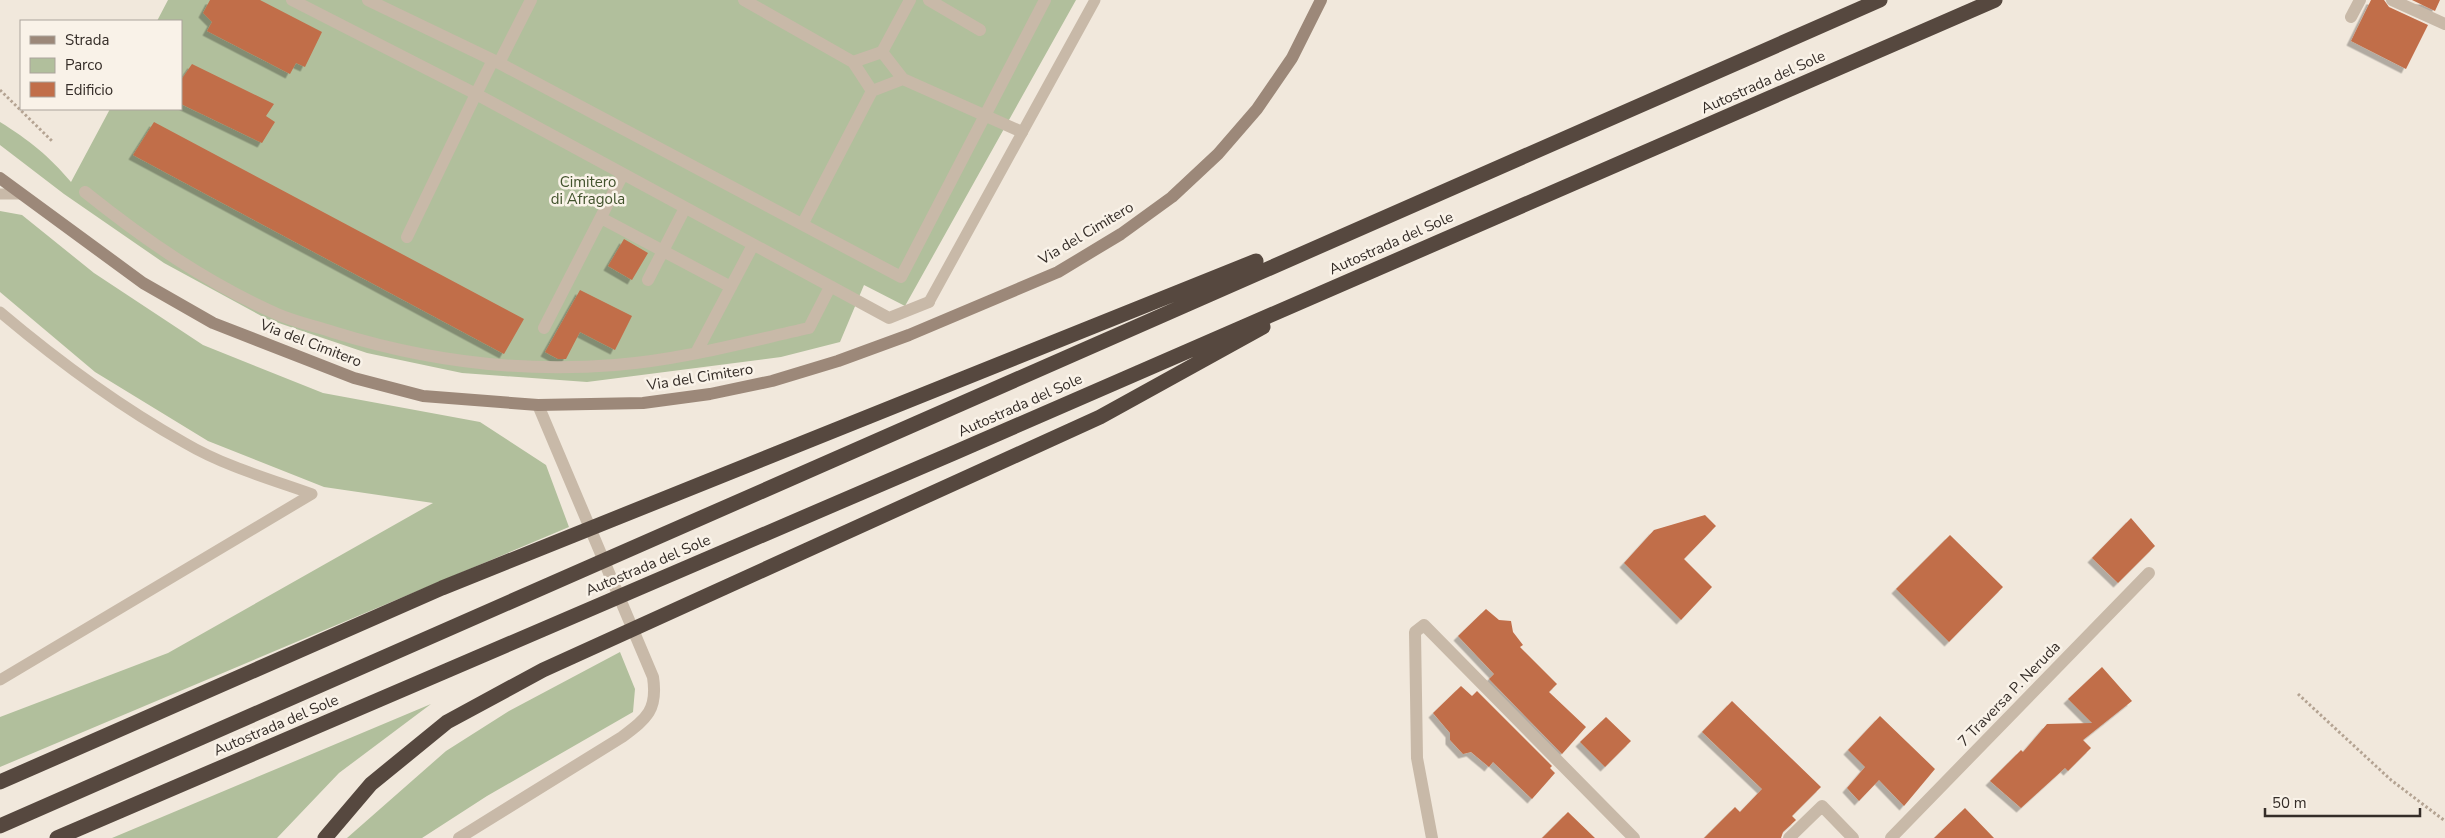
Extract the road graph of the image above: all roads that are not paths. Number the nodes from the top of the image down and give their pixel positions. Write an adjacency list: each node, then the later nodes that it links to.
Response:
1 (292, 0): 22 (street)
2 (368, 0): 18 (street)
3 (531, 0): 18 (street)
4 (744, 0): 19 (street)
5 (910, 0): 17 (street)
6 (929, 0): 16 (street)
7 (1045, 0): 23 (street)
8 (1095, 0): 24 (lane)
9 (1321, 0): 45 (main road, Via del Cimitero)
10 (1880, 0): 25 (highway, Autostrada del Sole)
11 (1995, 0): 38 (highway, Autostrada del Sole)
12 (2360, 0): 14 (street)
13 (2392, 0): 15 (street)
14 (2352, 17)
15 (2445, 24)
16 (980, 30)
17 (882, 52): 19 (street); 20 (street)
18 (496, 61): 22 (street); 33 (street)
19 (853, 62): 21 (street)
20 (903, 79): 21 (street); 23 (street)
21 (872, 91): 33 (street)
22 (476, 94): 26 (street); 34 (street)
23 (984, 117): 24 (street); 33 (street)
24 (1022, 132): 41 (lane)
25 (1511, 159): 48 (highway); 49 (highway, Autostrada del Sole)
26 (624, 174): 31 (street); 32 (street)
27 (0, 178): 30 (main road, Via del Cimitero)
28 (85, 192): 44 (street)
29 (0, 194): 30 (lane)
30 (21, 194): 45 (main road, Via del Cimitero)
31 (684, 208): 35 (street); 36 (street)
32 (601, 218): 36 (street); 43 (street)
33 (803, 223)
34 (407, 237)
35 (754, 245): 39 (street); 40 (street)
36 (663, 250): 37 (street); 39 (street)
37 (648, 280)
38 (1347, 282): 50 (highway, Autostrada del Sole); 51 (highway)
39 (731, 287): 44 (street)
40 (830, 287): 41 (street); 44 (street)
41 (928, 302)
42 (0, 312): 47 (lane)
43 (544, 328)
44 (696, 353)
45 (538, 406): 52 (street)
46 (2149, 573): 57 (street, 7 Traversa P. Neruda)
47 (0, 680)
48 (0, 782)
49 (0, 826)
50 (57, 838)
51 (325, 838)
52 (459, 838)
53 (1432, 838): 54 (street)
54 (1634, 838)
55 (1790, 838): 56 (street)
56 (1853, 838)
57 (1891, 838)

